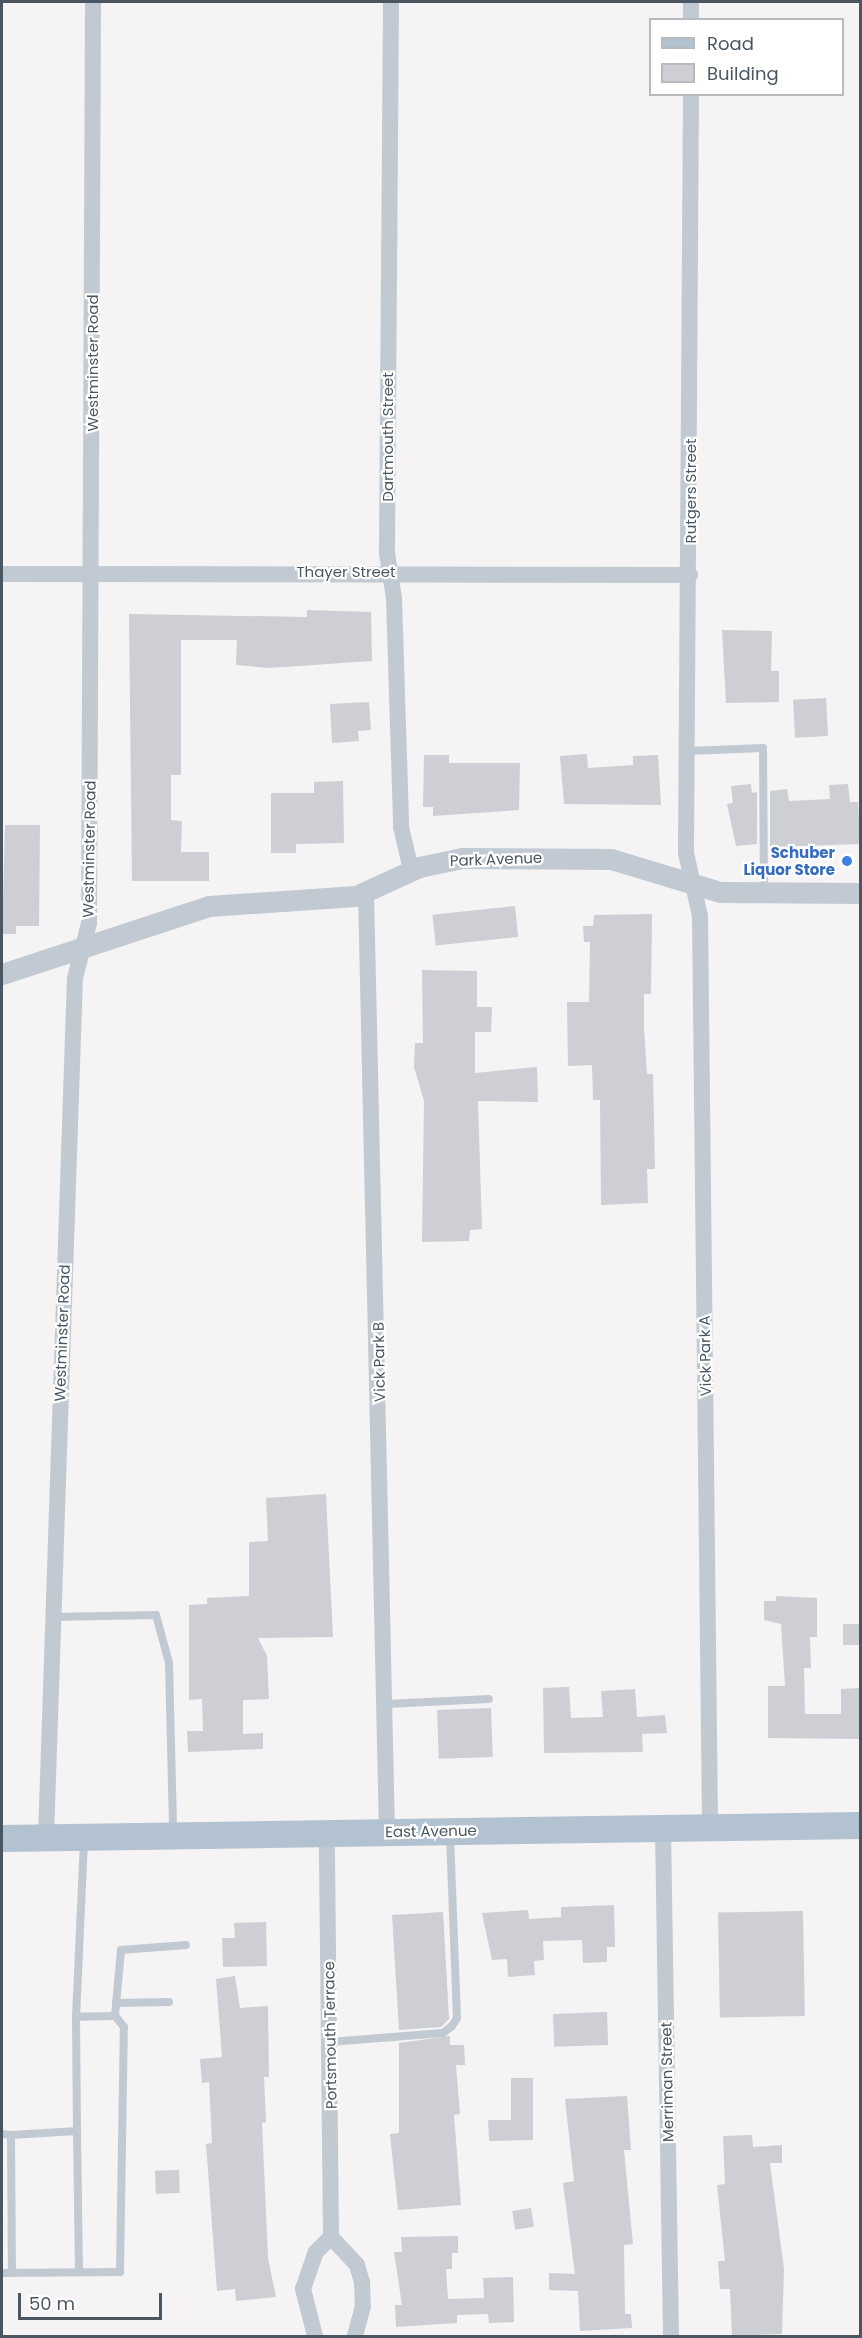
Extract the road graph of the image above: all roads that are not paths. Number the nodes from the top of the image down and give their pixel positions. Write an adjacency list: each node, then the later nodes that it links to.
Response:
1 (93, 2): 8 (street, Westminster Road)
2 (391, 2): 6 (street, Dartmouth Street)
3 (691, 2): 4 (street)
4 (691, 18)
5 (691, 96): 9 (street, Rutgers Street)
6 (390, 572): 8 (street, Thayer Street); 9 (street, Thayer Street); 11 (street, Dartmouth Street)
7 (2, 574): 8 (street, Thayer Street)
8 (93, 574): 16 (street, Westminster Road)
9 (690, 575): 10 (street, Rutgers Street)
10 (688, 751): 12 (street, Rutgers Street); 15 (lane)
11 (411, 870): 12 (street, Park Avenue); 13 (street, Park Avenue)
12 (692, 886): 15 (street, Park Avenue); 22 (street, Vick Park A)
13 (366, 893): 16 (street, Park Avenue); 20 (street, Vick Park B)
14 (861, 893): 15 (street, Park Avenue)
15 (764, 894)
16 (83, 946): 17 (street, Park Avenue); 18 (street, Westminster Road)
17 (2, 974)
18 (52, 1617): 27 (lane); 29 (street, Westminster Road)
19 (489, 1700): 20 (lane)
20 (386, 1704): 25 (street, Vick Park B)
21 (861, 1825): 22 (main road, East Avenue)
22 (710, 1827): 23 (main road, East Avenue)
23 (663, 1828): 24 (main road, East Avenue); 45 (street, Merriman Street)
24 (450, 1831): 25 (main road, East Avenue); 36 (lane)
25 (387, 1832): 26 (main road, East Avenue)
26 (327, 1833): 27 (main road, East Avenue); 36 (street, Portsmouth Terrace)
27 (174, 1835): 28 (main road, East Avenue)
28 (84, 1836): 29 (main road, East Avenue); 35 (lane)
29 (46, 1837): 30 (main road, East Avenue)
30 (2, 1838)
31 (186, 1945): 33 (lane)
32 (169, 2002): 33 (lane)
33 (116, 2003): 34 (lane)
34 (115, 2016): 35 (lane); 40 (lane)
35 (76, 2017): 37 (lane)
36 (330, 2042): 39 (street, Portsmouth Terrace)
37 (77, 2131): 38 (lane); 40 (lane)
38 (6, 2134): 42 (lane)
39 (331, 2237): 43 (street); 44 (street)
40 (79, 2272): 42 (lane)
41 (2, 2273): 42 (lane)
42 (12, 2273)
43 (315, 2337)
44 (354, 2337)
45 (671, 2337)

